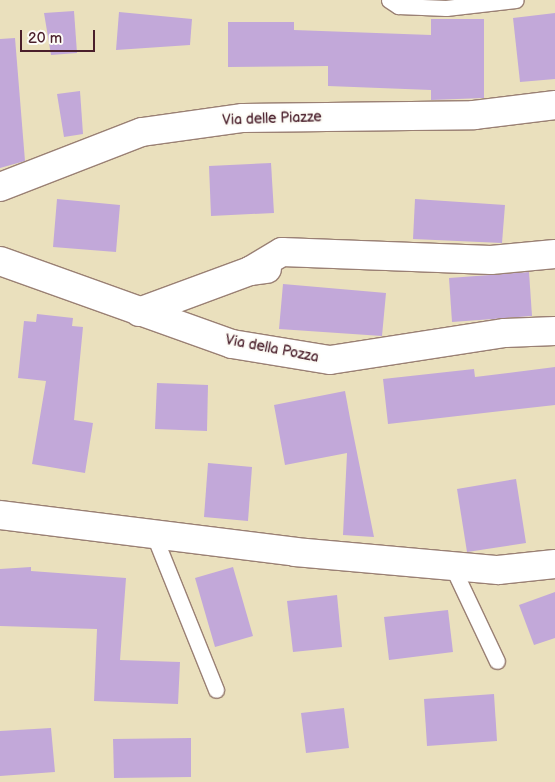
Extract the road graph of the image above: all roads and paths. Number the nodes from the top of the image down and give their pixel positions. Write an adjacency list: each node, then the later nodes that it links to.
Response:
1 (389, 0): 2 (lane)
2 (516, 0)
3 (555, 105): 4 (street, Via delle Piazze)
4 (0, 188)
5 (555, 254): 7 (street)
6 (0, 261): 9 (street, Via della Pozza)
7 (250, 271): 8 (street); 9 (street)
8 (437, 274)
9 (139, 312): 10 (street, Via della Pozza)
10 (555, 330)
11 (0, 515): 12 (street)
12 (153, 533): 14 (street); 16 (lane)
13 (555, 564): 14 (street)
14 (452, 566): 15 (lane)
15 (497, 661)
16 (216, 690)

